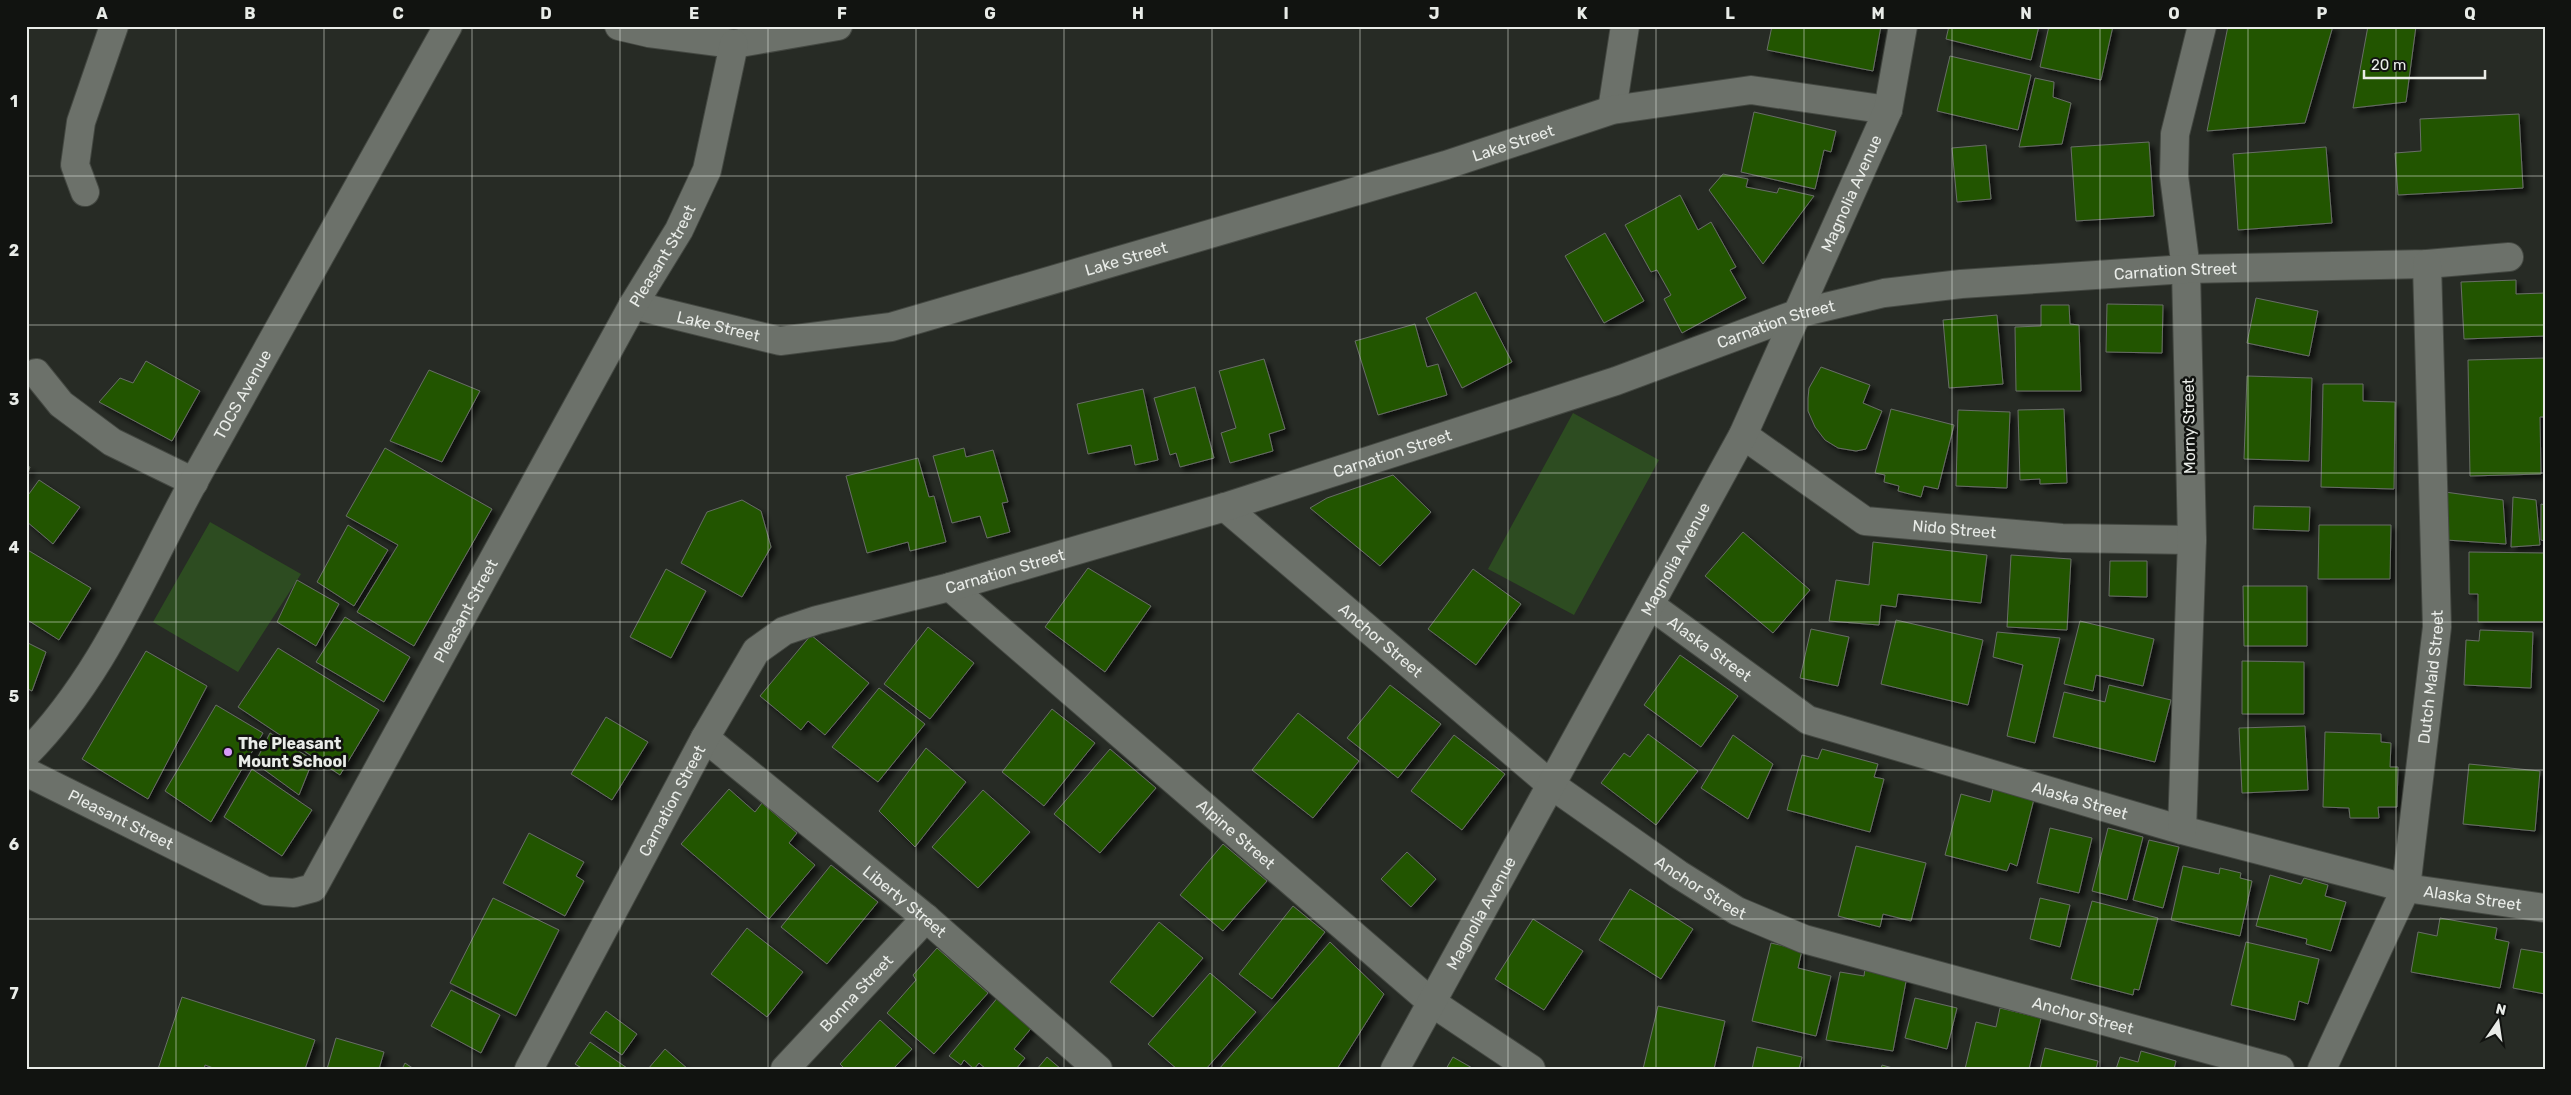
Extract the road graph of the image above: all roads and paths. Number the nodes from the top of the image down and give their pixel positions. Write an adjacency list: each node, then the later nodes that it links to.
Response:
1 (114, 26): 11 (street)
2 (448, 26): 19 (street, TOCS Avenue)
3 (619, 26): 8 (street)
4 (838, 26): 8 (street)
5 (1625, 26): 9 (street)
6 (1903, 26): 10 (street, Magnolia Avenue)
7 (2202, 26): 14 (street, Morny Street)
8 (734, 44): 15 (street, Pleasant Street)
9 (1612, 110): 10 (street, Lake Street); 15 (street, Lake Street)
10 (1888, 110): 16 (street, Magnolia Avenue)
11 (85, 192)
12 (2509, 257): 13 (street, Carnation Street)
13 (2427, 264): 14 (street, Carnation Street); 29 (street, Dutch Maid Street)
14 (2186, 269): 16 (street, Carnation Street); 21 (street, Morny Street)
15 (633, 305): 26 (street, Pleasant Street)
16 (1796, 314): 18 (street, Magnolia Avenue); 20 (street, Carnation Street)
17 (36, 373): 19 (street)
18 (1743, 435): 21 (street, Nido Street); 23 (street, Magnolia Avenue)
19 (194, 482): 25 (street, TOCS Avenue)
20 (1225, 507): 22 (street, Carnation Street); 27 (street, Anchor Street)
21 (2192, 540): 28 (street, Morny Street)
22 (950, 587): 24 (street, Carnation Street); 32 (street, Alpine Street)
23 (1650, 605): 27 (street, Magnolia Avenue); 28 (street, Alaska Street)
24 (705, 738): 31 (street, Liberty Street); 33 (street, Carnation Street)
25 (26, 754)
26 (26, 772)
27 (1550, 784): 32 (street, Magnolia Avenue); 38 (street, Anchor Street)
28 (2182, 830): 29 (street, Alaska Street)
29 (2406, 888): 30 (street, Alaska Street); 39 (street, Dutch Maid Street)
30 (2545, 908)
31 (926, 918): 34 (street, Bonna Street); 35 (street, Liberty Street)
32 (1430, 1002): 36 (street, Magnolia Avenue); 37 (street, Alpine Street)
33 (529, 1069)
34 (785, 1069)
35 (1098, 1069)
36 (1395, 1069)
37 (1531, 1069)
38 (2280, 1069)
39 (2322, 1069)

